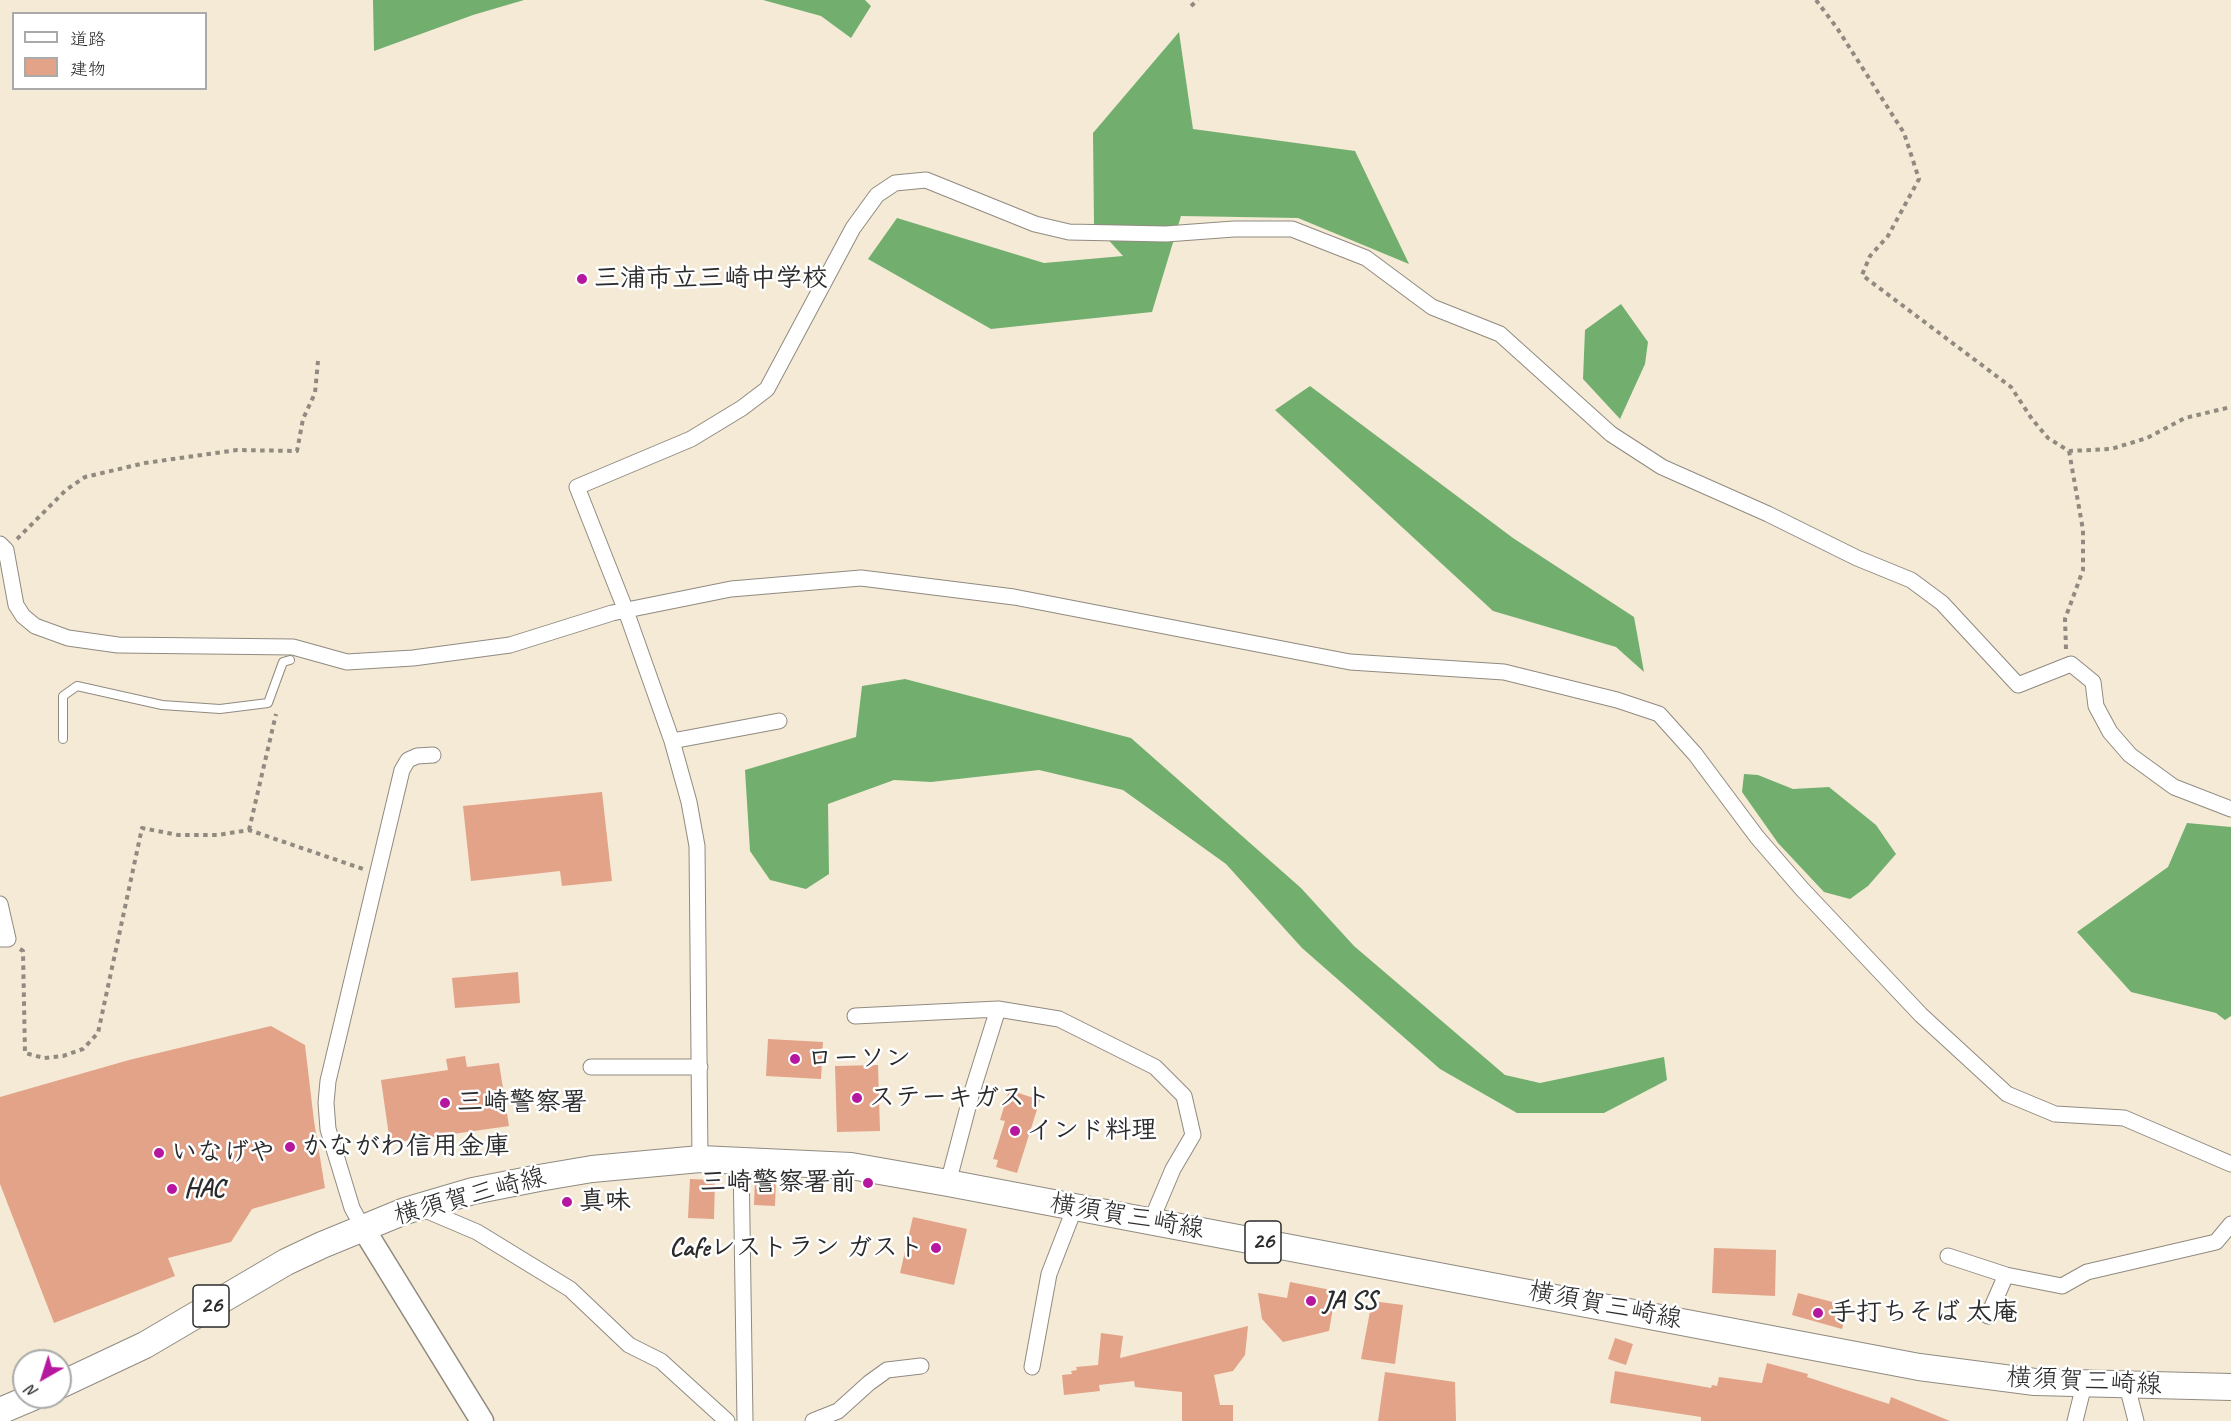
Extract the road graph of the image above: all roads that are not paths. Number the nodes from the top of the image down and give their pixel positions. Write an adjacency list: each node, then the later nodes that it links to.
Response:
1 (3, 547): 3 (street)
2 (627, 611): 3 (street); 6 (street); 8 (street); 17 (street)
3 (292, 654): 5 (lane)
4 (779, 721): 6 (street)
5 (63, 739)
6 (672, 741): 14 (street)
7 (433, 755): 23 (street)
8 (2231, 809)
9 (0, 904): 10 (street)
10 (4, 939)
11 (998, 1009): 12 (street); 18 (street); 21 (street)
12 (855, 1016)
13 (591, 1067): 14 (street)
14 (699, 1067): 15 (street)
15 (700, 1159): 16 (main road, 横須賀三崎線 / 26); 19 (main road, 横須賀三崎線 / 26)
16 (741, 1159): 18 (main road, 横須賀三崎線 / 26); 35 (street)
17 (2231, 1164)
18 (948, 1183): 20 (main road, 横須賀三崎線 / 26)
19 (417, 1207): 23 (main road, 横須賀三崎線 / 26); 34 (street)
20 (1075, 1208): 21 (main road, 横須賀三崎線 / 26); 28 (street)
21 (1151, 1221): 30 (main road, 横須賀三崎線 / 26)
22 (2231, 1224): 25 (street)
23 (363, 1228): 29 (main road, 横須賀三崎線 / 26); 33 (street)
24 (1948, 1256): 25 (street)
25 (2006, 1275): 26 (street)
26 (1988, 1316)
27 (921, 1366): 36 (street)
28 (1032, 1367)
29 (72, 1379)
30 (2084, 1385): 31 (main road, 横須賀三崎線 / 26); 37 (street)
31 (2127, 1386): 32 (main road, 横須賀三崎線 / 26); 38 (street)
32 (2231, 1387)
33 (482, 1421)
34 (727, 1421)
35 (745, 1421)
36 (813, 1421)
37 (2075, 1421)
38 (2136, 1421)

